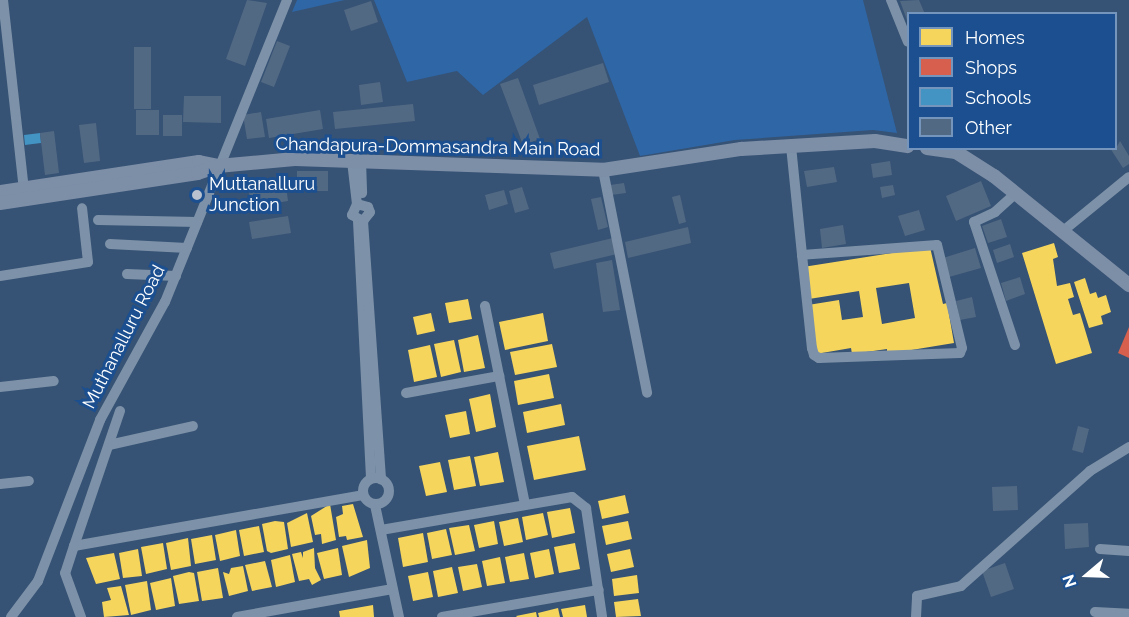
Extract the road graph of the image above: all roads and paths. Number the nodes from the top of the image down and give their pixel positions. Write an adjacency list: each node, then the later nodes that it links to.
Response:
1 (3, 0): 5 (street)
2 (287, 0): 10 (street, Muthanalluru Road)
3 (891, 0): 4 (street)
4 (907, 37)
5 (4, 45): 13 (street)
6 (791, 146): 7 (main road, Chandapura-Dommasandra Main Road); 11 (main road, Chandapura-Dommasandra Main Road); 23 (street)
7 (907, 146)
8 (940, 150): 15 (main road)
9 (356, 161): 10 (main road, Chandapura-Dommasandra Main Road); 11 (main road, Chandapura-Dommasandra Main Road); 39 (street)
10 (218, 166): 13 (main road, Chandapura-Dommasandra Main Road); 16 (main road, Chandapura-Dommasandra Main Road); 19 (street, Muthanalluru Road)
11 (603, 170): 34 (street)
12 (1129, 177): 20 (street)
13 (24, 189): 14 (main road, Chandapura-Dommasandra Main Road)
14 (0, 192)
15 (1016, 194): 20 (main road); 29 (street)
16 (0, 203)
17 (82, 208): 25 (street)
18 (98, 220): 19 (street)
19 (197, 222): 22 (street, Muthanalluru Road)
20 (1063, 231): 27 (main road)
21 (110, 244): 22 (street)
22 (187, 248): 26 (street, Muthanalluru Road)
23 (802, 255): 23 (street)
24 (127, 274): 26 (street)
25 (0, 276)
26 (176, 276): 53 (street, Muthanalluru Road)
27 (1129, 285)
28 (485, 306): 30 (street)
29 (1015, 345)
30 (499, 376): 33 (street); 43 (street)
31 (54, 381): 32 (street)
32 (0, 387)
33 (406, 393)
34 (647, 393)
35 (120, 411): 37 (street)
36 (193, 426): 37 (street)
37 (109, 445): 46 (street)
38 (1129, 447): 59 (street)
39 (376, 479): 42 (street); 44 (street)
40 (29, 481): 41 (street)
41 (0, 484)
42 (363, 495): 44 (street); 46 (street)
43 (525, 504): 45 (street); 50 (street)
44 (375, 505): 45 (street)
45 (381, 530): 49 (street)
46 (74, 546): 54 (street)
47 (1100, 549): 48 (street)
48 (1129, 551)
49 (393, 589): 55 (street); 56 (street)
50 (599, 590): 57 (street); 58 (street)
51 (1095, 612): 52 (street)
52 (1129, 614)
53 (11, 617)
54 (81, 617)
55 (237, 617)
56 (399, 617)
57 (442, 617)
58 (602, 617)
59 (916, 617)

